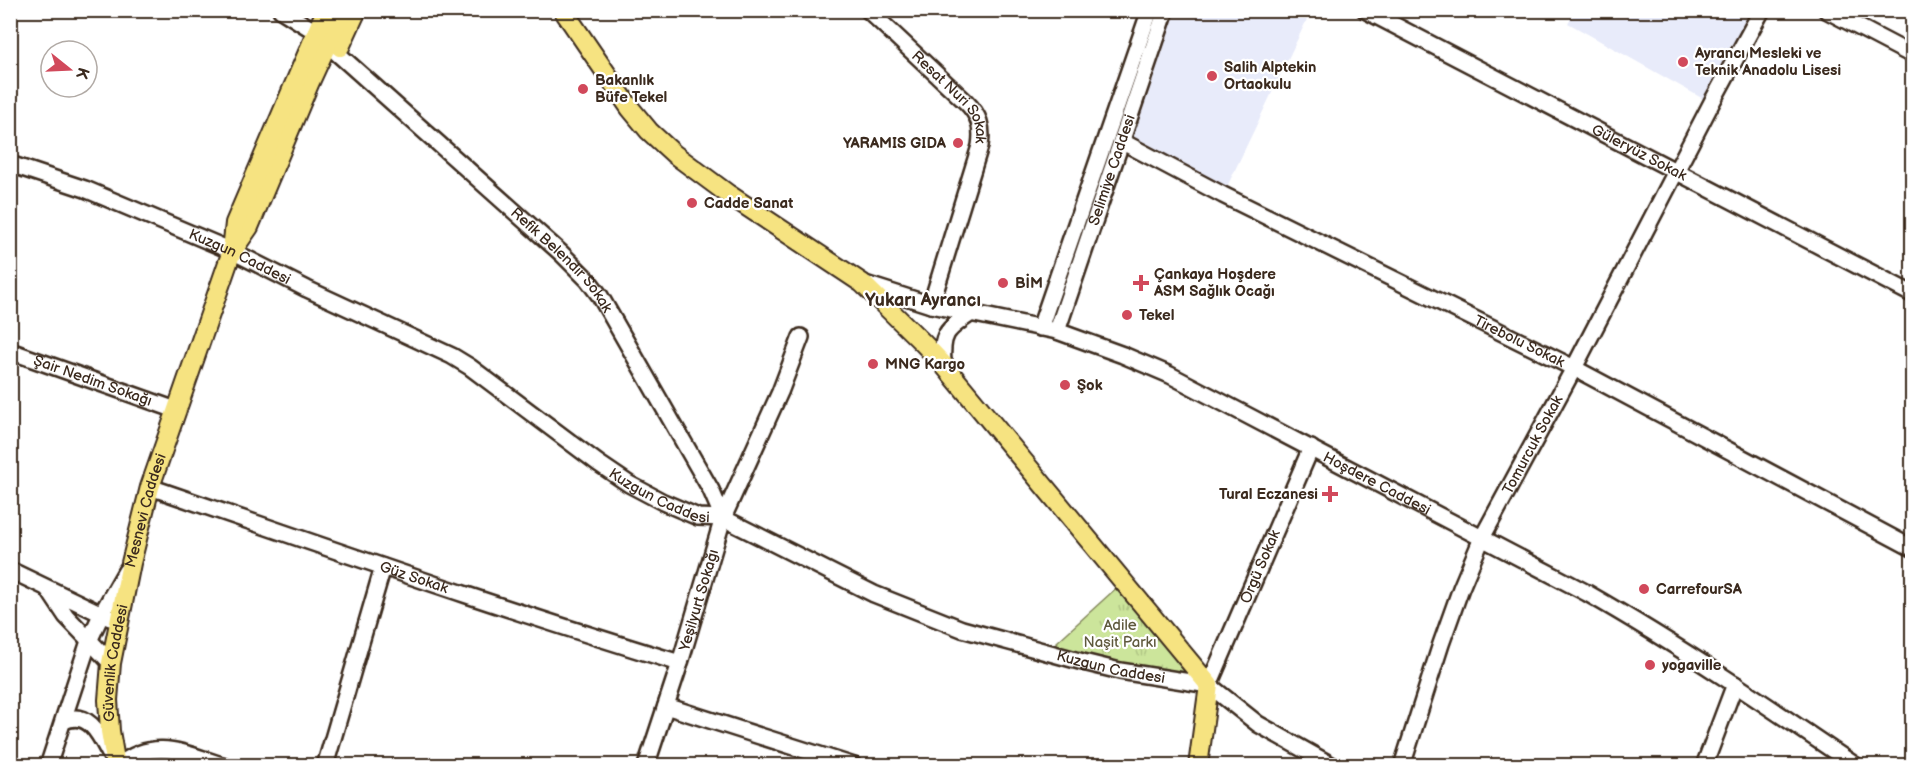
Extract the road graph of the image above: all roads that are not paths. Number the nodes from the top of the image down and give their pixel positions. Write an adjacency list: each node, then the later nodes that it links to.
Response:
1 (281, 10): 12 (street)
2 (326, 10): 12 (main road, Mesnevi Caddesi)
3 (342, 10): 15 (main road, Mesnevi Caddesi)
4 (357, 10): 13 (main road)
5 (562, 10): 20 (main road)
6 (868, 10): 22 (street, Resat Nuri Sokak)
7 (1150, 10): 24 (street, Selimiye Caddesi)
8 (1166, 10): 16 (street, Selimiye Caddesi)
9 (1365, 10): 18 (street, Güleryüz Sokak)
10 (1762, 10): 18 (street, Tomurcuk Sokak)
11 (1827, 10): 14 (street)
12 (310, 28): 19 (main road, Mesnevi Caddesi)
13 (337, 53): 15 (main road); 33 (street, Refik Belendir Sokak)
14 (1912, 55)
15 (309, 84): 19 (main road, Mesnevi Caddesi)
16 (1121, 141): 25 (street, Selimiye Caddesi); 29 (street, Tirebolu Sokak)
17 (10, 164): 19 (street, Kuzgun Caddesi)
18 (1676, 171): 21 (street, Güleryüz Sokak); 29 (street, Tomurcuk Sokak)
19 (232, 251): 30 (main road, Mesnevi Caddesi); 33 (street, Kuzgun Caddesi)
20 (862, 284): 22 (street, Hoşdere Caddesi); 28 (main road)
21 (1912, 294)
22 (931, 305): 23 (street, Hoşdere Caddesi)
23 (970, 314): 24 (street, Hoşdere Caddesi); 28 (street)
24 (1040, 328): 25 (street, Hoşdere Caddesi)
25 (1057, 331): 31 (street, Hoşdere Caddesi)
26 (801, 337): 33 (street, Yeşilyurt Sokağı)
27 (10, 351): 30 (street, Şair Nedim Sokağı)
28 (943, 364): 46 (main road)
29 (1574, 368): 34 (street, Tomurcuk Sokak); 35 (street, Tirebolu Sokak)
30 (176, 410): 32 (main road, Mesnevi Caddesi)
31 (1311, 448): 34 (street, Hoşdere Caddesi); 46 (street, Örgü Sokak)
32 (150, 487): 36 (main road, Mesnevi Caddesi); 37 (street, Güz Sokak)
33 (723, 518): 44 (street, Yeşilyurt Sokağı); 46 (street, Kuzgun Caddesi)
34 (1482, 538): 45 (street, Hoşdere Caddesi); 57 (street, Tomurcuk Sokak)
35 (1912, 548)
36 (131, 563): 40 (street, Mesnevi Caddesi); 41 (main road, Güvenlik Caddesi)
37 (383, 567): 44 (street, Güz Sokak); 52 (street)
38 (10, 570): 39 (street)
39 (48, 589): 40 (street); 42 (street)
40 (102, 613): 41 (street); 42 (street, Mesnevi Caddesi)
41 (119, 624): 43 (main road, Güvenlik Caddesi)
42 (90, 641): 43 (street); 48 (street, Mesnevi Caddesi)
43 (111, 663): 50 (main road, Güvenlik Caddesi)
44 (680, 663): 47 (street, Yeşilyurt Sokağı)
45 (1735, 684): 58 (street); 59 (street, Hoşdere Caddesi)
46 (1209, 685): 55 (main road); 56 (street, Kuzgun Caddesi)
47 (666, 706): 53 (street, Yeşilyurt Sokağı); 54 (street)
48 (63, 721): 49 (street, Mesnevi Caddesi); 50 (street)
49 (48, 765)
50 (117, 765): 51 (street)
51 (225, 765)
52 (325, 765)
53 (646, 765)
54 (854, 765)
55 (1198, 765)
56 (1333, 765)
57 (1402, 765)
58 (1704, 765)
59 (1856, 765)

